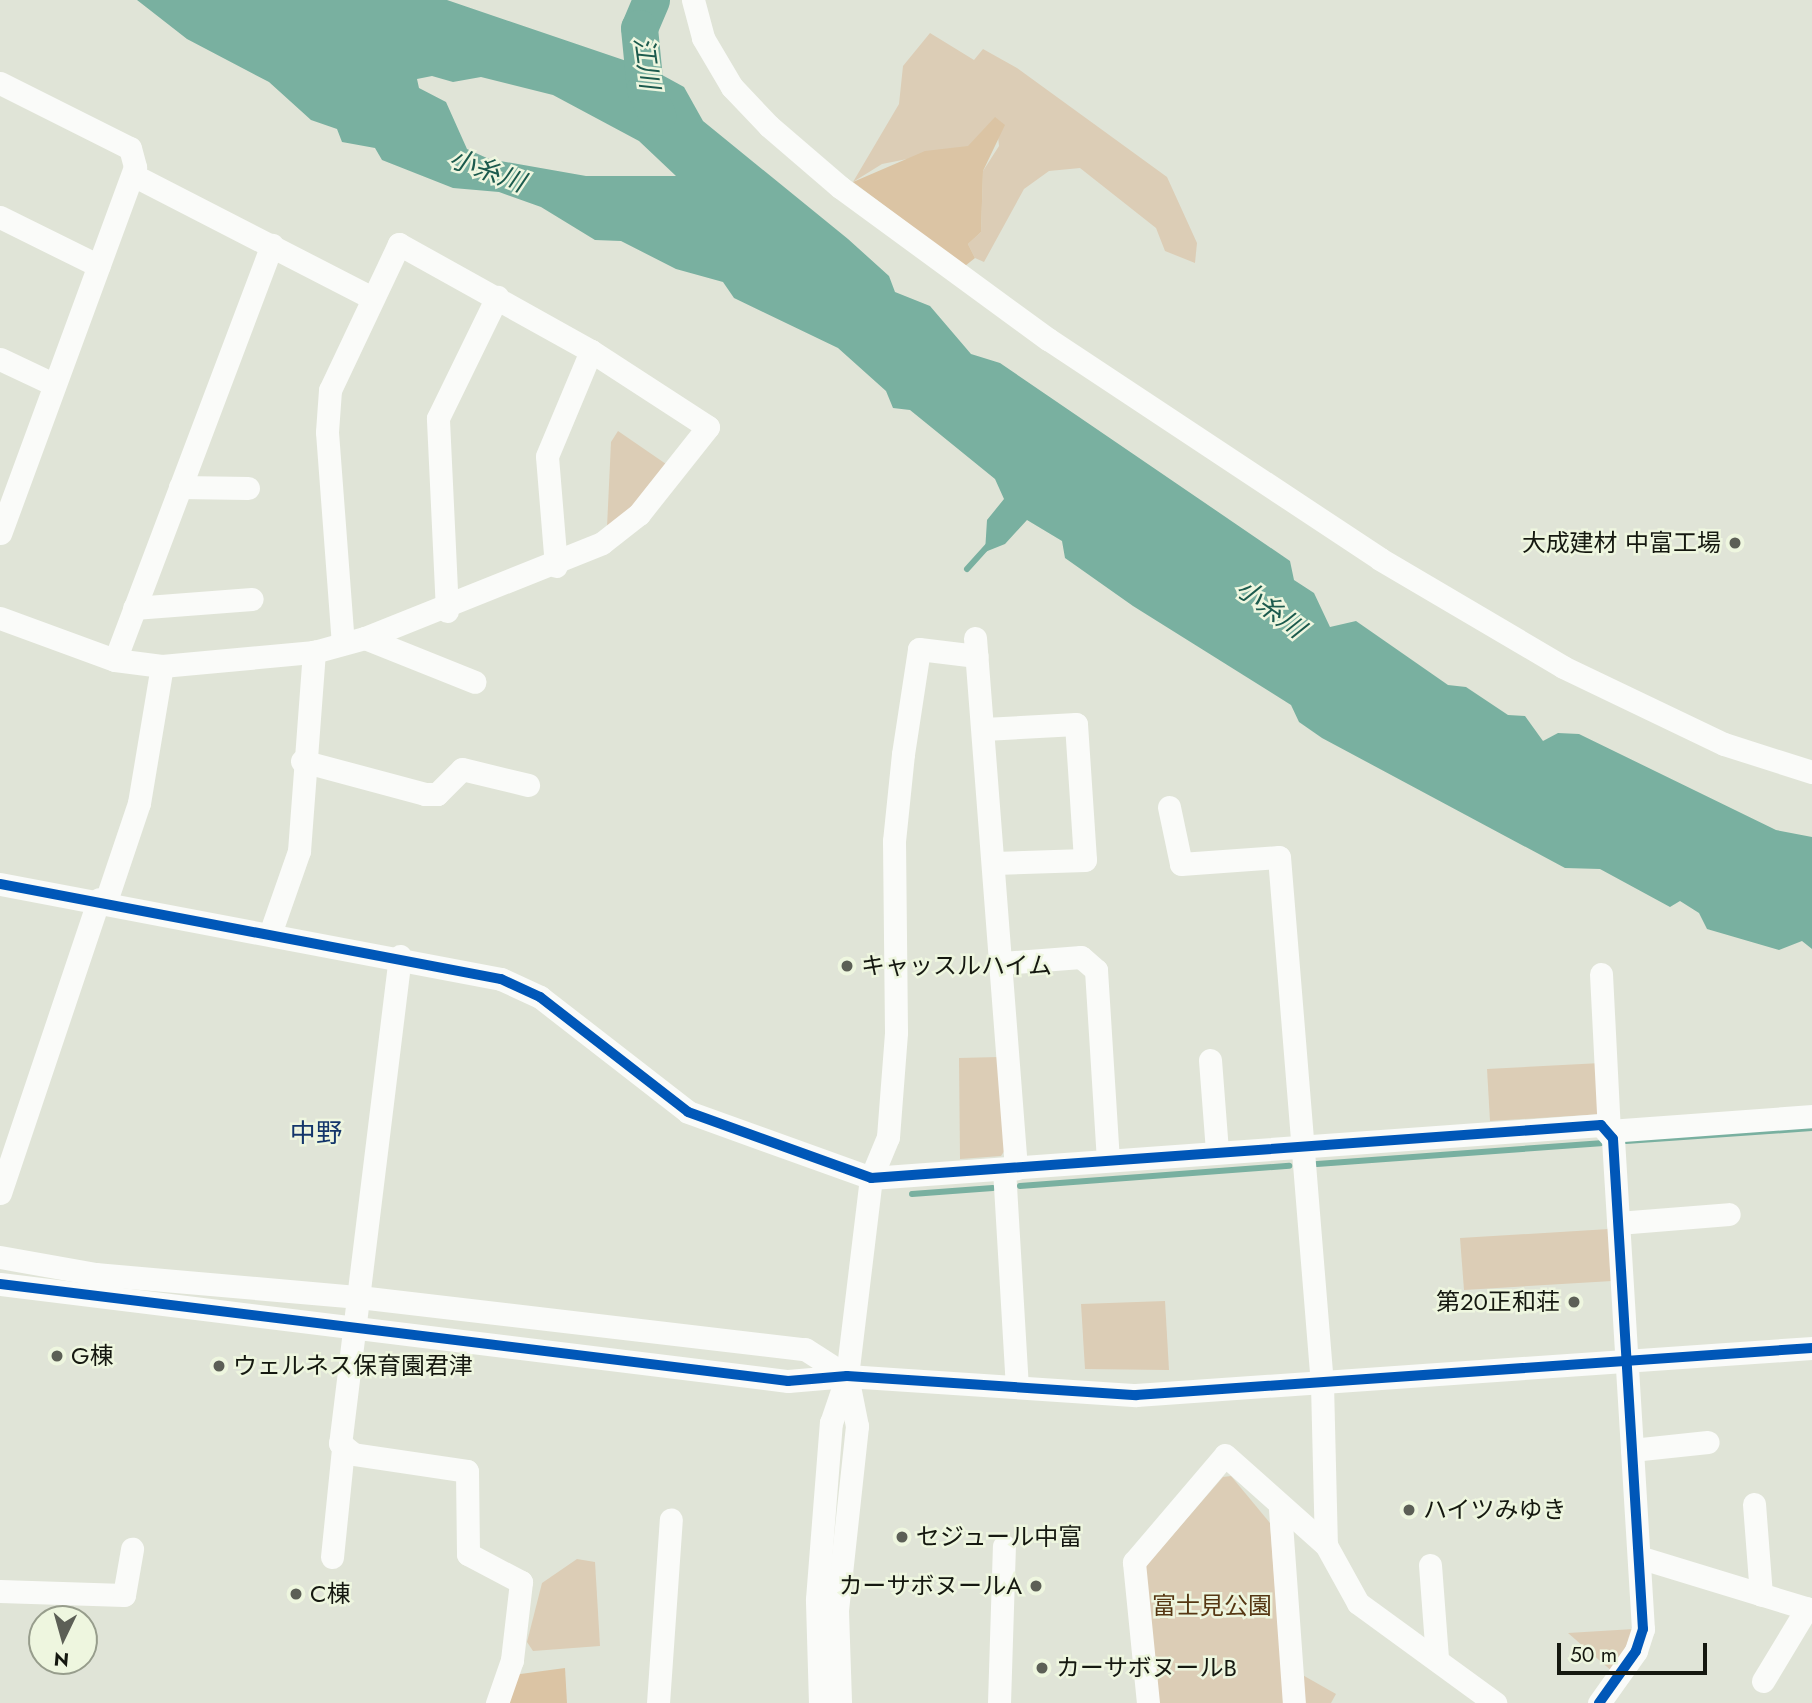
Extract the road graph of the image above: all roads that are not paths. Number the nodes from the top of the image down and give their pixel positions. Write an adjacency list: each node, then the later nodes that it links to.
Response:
1 (694, 0): 27 (street)
2 (0, 82): 3 (street)
3 (133, 175): 5 (street); 6 (street)
4 (0, 217): 6 (street)
5 (272, 245): 8 (street); 12 (street)
6 (99, 266): 11 (street)
7 (497, 297): 8 (street); 9 (street); 18 (street)
8 (372, 298): 20 (street)
9 (591, 351): 15 (street); 15 (street)
10 (0, 359): 11 (street)
11 (53, 384): 14 (street)
12 (180, 487): 13 (street); 17 (street)
13 (248, 488)
14 (2, 522)
15 (556, 566): 18 (street)
16 (252, 599): 17 (street)
17 (134, 608): 22 (street)
18 (447, 611): 20 (street)
19 (0, 618): 22 (street)
20 (354, 641): 21 (street); 24 (street)
21 (314, 652): 23 (street); 26 (street)
22 (115, 660): 23 (street)
23 (162, 666): 32 (street)
24 (475, 682)
25 (984, 729): 30 (street); 30 (street); 44 (street)
26 (302, 761): 28 (street); 33 (street)
27 (1812, 772)
28 (528, 785)
29 (1169, 807): 40 (street)
30 (994, 863): 35 (street)
31 (0, 884): 32 (street)
32 (103, 900): 33 (street); 45 (street)
33 (271, 931): 34 (street)
34 (400, 956): 44 (street); 50 (street)
35 (1002, 963): 42 (street); 43 (street)
36 (1601, 974): 39 (street)
37 (1210, 1060): 41 (street)
38 (1812, 1116): 39 (street)
39 (1609, 1131): 40 (street); 47 (street)
40 (1300, 1146): 41 (street); 55 (street)
41 (1217, 1152): 42 (street)
42 (1108, 1159): 43 (street)
43 (1010, 1169): 44 (street); 56 (street)
44 (871, 1178): 54 (street)
45 (0, 1193)
46 (1729, 1214): 47 (street)
47 (1618, 1223): 53 (street)
48 (0, 1257): 50 (street)
49 (0, 1284): 51 (street)
50 (359, 1297): 51 (street); 54 (street)
51 (355, 1326): 54 (street); 58 (street)
52 (1812, 1348): 53 (street)
53 (1627, 1361): 55 (street); 59 (street)
54 (846, 1376): 56 (street); 76 (street); 77 (street)
55 (1322, 1384): 56 (street); 63 (street)
56 (1017, 1387)
57 (1708, 1442): 59 (street)
58 (343, 1449): 66 (street); 74 (street)
59 (1632, 1450): 67 (street)
60 (1754, 1504): 70 (street)
61 (1280, 1509): 63 (street); 79 (street); 80 (street)
62 (671, 1519): 75 (street)
63 (1326, 1545): 72 (street)
64 (1004, 1546): 78 (street)
65 (132, 1549): 69 (street)
66 (332, 1557)
67 (1642, 1558): 70 (street); 82 (street)
68 (1430, 1565): 72 (street)
69 (0, 1591)
70 (1761, 1595): 71 (street)
71 (1810, 1609): 73 (street)
72 (1437, 1659): 81 (street)
73 (1763, 1681)
74 (497, 1703)
75 (659, 1703)
76 (820, 1703)
77 (840, 1703)
78 (999, 1703)
79 (1148, 1703)
80 (1294, 1703)
81 (1495, 1703)
82 (1598, 1703)

